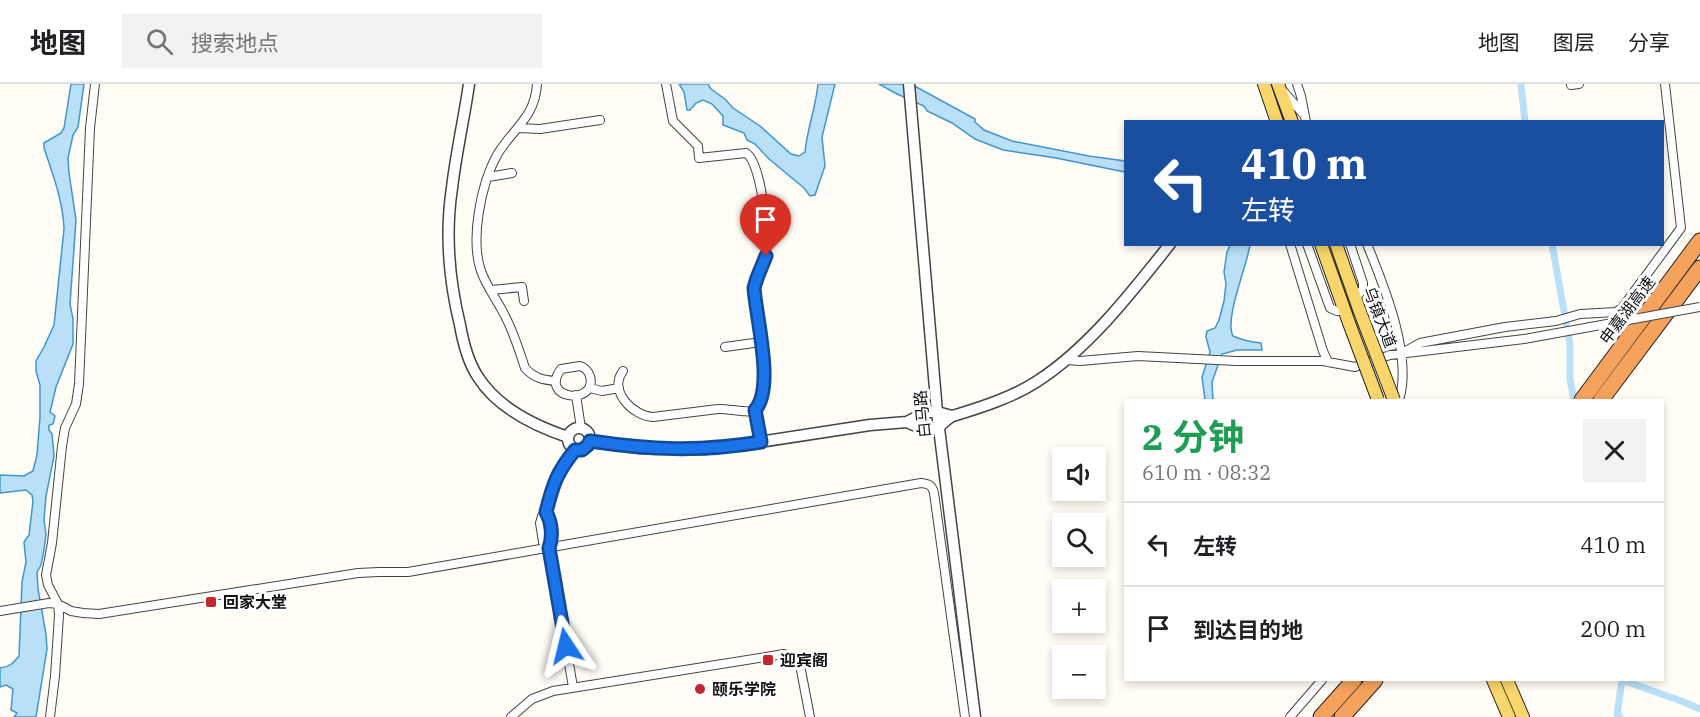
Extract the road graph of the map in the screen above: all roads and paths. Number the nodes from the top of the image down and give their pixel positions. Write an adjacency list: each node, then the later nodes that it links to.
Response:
1 (95, 84): 59 (street)
2 (469, 84): 51 (street)
3 (537, 84): 14 (street)
4 (666, 84): 31 (street)
5 (909, 84): 46 (street, 白马路)
6 (1264, 84): 12 (main road)
7 (1297, 84): 10 (street)
8 (1665, 84): 33 (street)
9 (1279, 85): 10 (street); 13 (main road)
10 (1306, 118)
11 (600, 120): 14 (street)
12 (1276, 120)
13 (1291, 120)
14 (518, 128): 16 (street)
15 (512, 173): 16 (street)
16 (489, 177): 26 (street)
17 (1700, 241): 41 (highway, 申嘉湖高速)
18 (1168, 246): 34 (street)
19 (1291, 246): 35 (street)
20 (1308, 246): 30 (street)
21 (1322, 246): 30 (main road, 乌镇大道)
22 (1337, 246): 27 (main road, 乌镇大道)
23 (1351, 246): 27 (street)
24 (1367, 246): 33 (street)
25 (1700, 267): 41 (highway, 申嘉湖高速)
26 (491, 290): 28 (street); 37 (street)
27 (1355, 299): 43 (main road, 乌镇大道, bridge)
28 (524, 301)
29 (1700, 307): 33 (street, bridge)
30 (1347, 317): 42 (main road, 乌镇大道, bridge)
31 (760, 342): 32 (street); 45 (street)
32 (725, 346)
33 (1402, 353): 35 (street); 44 (street)
34 (1067, 360): 35 (street); 47 (street)
35 (1328, 362)
36 (622, 371): 39 (street)
37 (556, 381): 38 (street); 40 (street)
38 (590, 388): 39 (street); 40 (street)
39 (618, 388): 45 (street)
40 (576, 395): 50 (street)
41 (1591, 396)
42 (1378, 399)
43 (1394, 399)
44 (1400, 399)
45 (755, 410): 53 (street)
46 (936, 412): 47 (street); 48 (street); 49 (street, 白马路)
47 (952, 416): 49 (street)
48 (907, 422): 49 (street); 53 (street)
49 (938, 427): 67 (street, 白马路)
50 (581, 428): 51 (street); 52 (street)
51 (568, 437): 54 (street)
52 (590, 441): 53 (street); 54 (street)
53 (761, 442)
54 (575, 450): 55 (street)
55 (546, 512): 56 (street); 57 (street)
56 (551, 529): 57 (street); 58 (street)
57 (541, 531): 58 (street)
58 (549, 548): 59 (street); 66 (street); 67 (street)
59 (58, 604): 60 (street); 68 (street)
60 (0, 611)
61 (1321, 681): 71 (street)
62 (1353, 681): 72 (highway)
63 (1374, 681): 73 (highway)
64 (1493, 681): 74 (main road)
65 (1507, 681): 75 (main road)
66 (573, 687): 69 (street); 70 (street)
67 (973, 716)
68 (50, 717)
69 (511, 717)
70 (810, 717)
71 (1290, 717)
72 (1321, 717)
73 (1342, 717)
74 (1509, 717)
75 (1523, 717)

